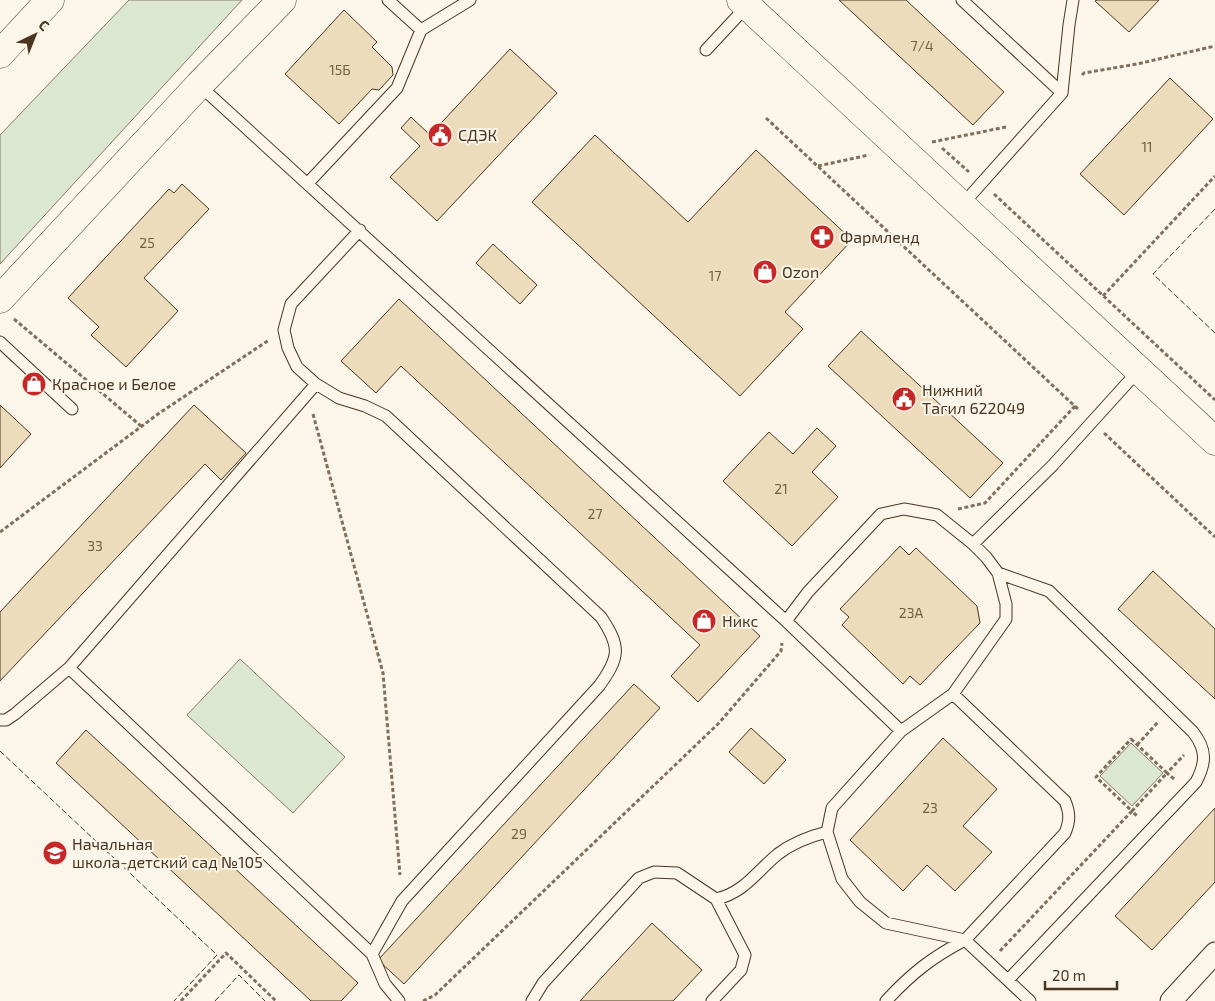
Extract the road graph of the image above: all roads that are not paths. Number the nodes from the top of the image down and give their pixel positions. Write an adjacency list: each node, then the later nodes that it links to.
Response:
1 (50, 0): 10 (street)
2 (282, 0): 11 (street)
3 (388, 0): 8 (lane)
4 (470, 0): 8 (lane)
5 (962, 0): 12 (lane)
6 (1073, 0): 12 (lane)
7 (744, 3): 9 (lane); 14 (street)
8 (421, 30): 13 (lane)
9 (706, 50)
10 (0, 54)
11 (199, 85): 13 (lane); 16 (street)
12 (1062, 93): 14 (lane)
13 (308, 183): 15 (lane)
14 (962, 206): 18 (street)
15 (360, 230): 19 (lane); 24 (lane)
16 (4, 306)
17 (0, 342): 20 (lane)
18 (1139, 370): 21 (street); 22 (lane)
19 (316, 384): 25 (lane); 33 (lane)
20 (72, 408)
21 (1215, 441)
22 (973, 544): 23 (lane); 24 (lane)
23 (998, 573): 26 (lane); 34 (lane)
24 (786, 621): 28 (lane)
25 (69, 668): 27 (lane); 33 (lane)
26 (953, 694): 28 (lane); 31 (lane)
27 (0, 720)
28 (900, 730): 29 (lane)
29 (827, 832): 30 (lane); 31 (lane)
30 (716, 899): 36 (lane); 37 (lane)
31 (965, 940): 34 (lane); 38 (lane)
32 (1215, 953): 40 (street)
33 (372, 954): 35 (lane)
34 (1009, 980): 39 (lane)
35 (398, 1001)
36 (532, 1001)
37 (712, 1001)
38 (886, 1001)
39 (1030, 1001)
40 (1171, 1001)

